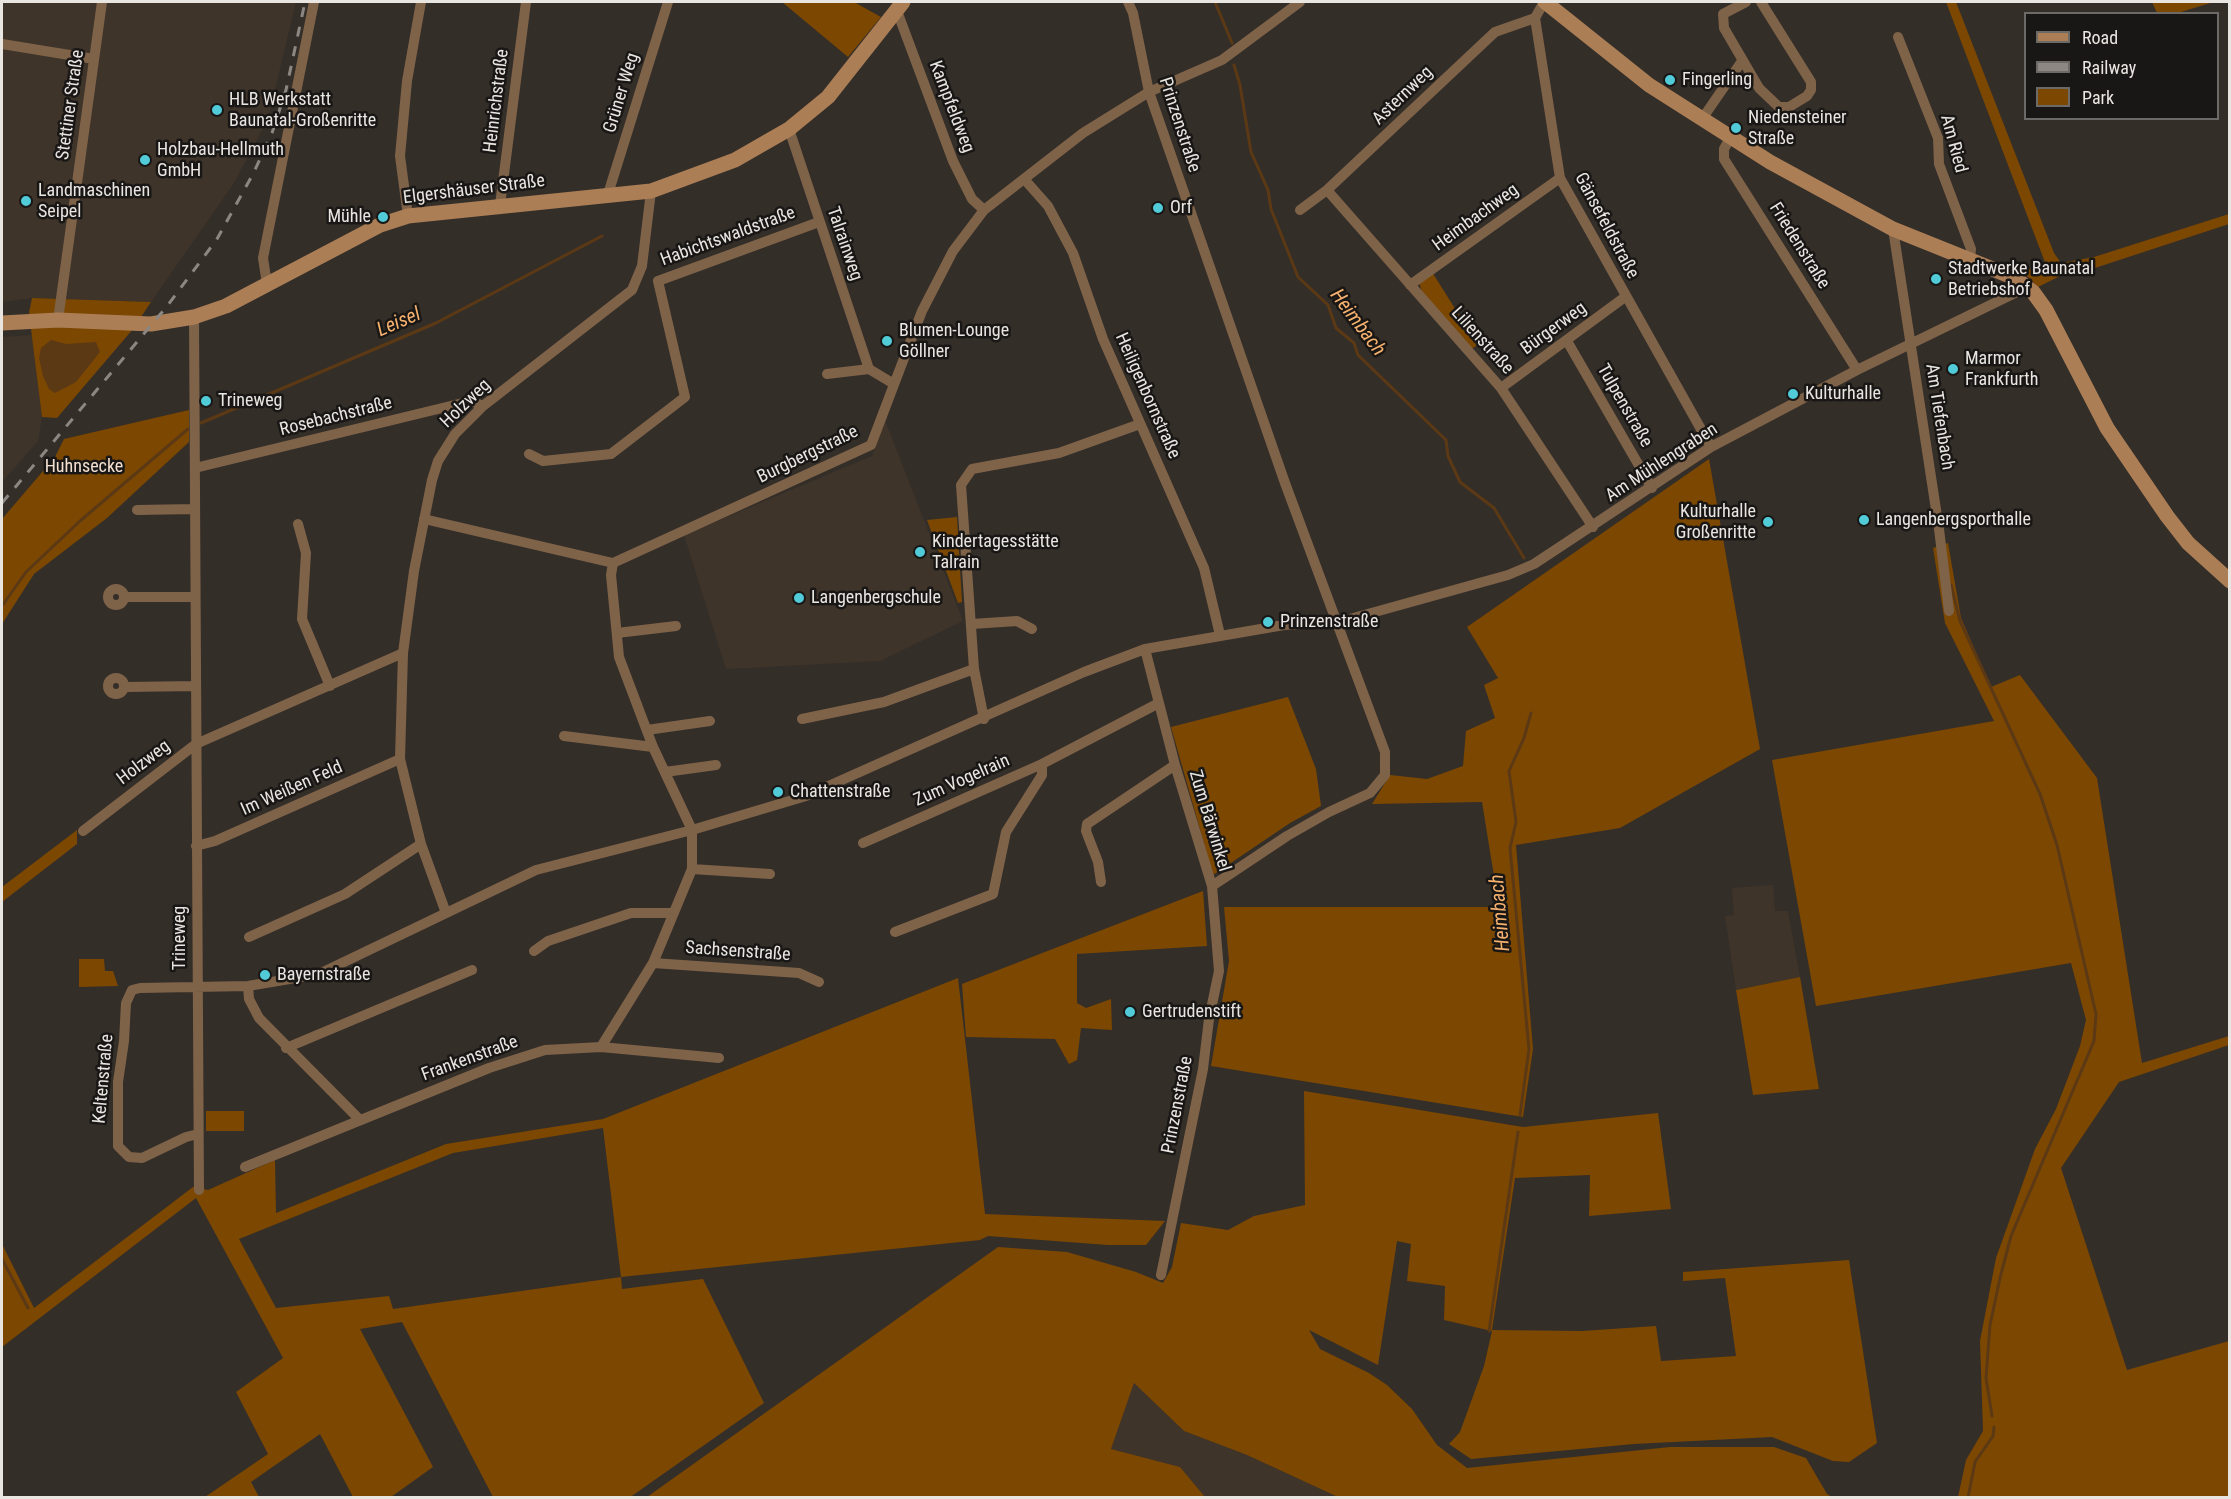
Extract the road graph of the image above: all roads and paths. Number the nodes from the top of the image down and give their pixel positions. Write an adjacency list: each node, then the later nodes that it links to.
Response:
1 (102, 2): 15 (street, Stettiner Straße)
2 (314, 2): 35 (street)
3 (421, 2): 29 (street)
4 (526, 2): 26 (street, Heinrichstraße)
5 (668, 2): 25 (street, Grüner Weg)
6 (1128, 2): 17 (street, Prinzenstraße)
7 (1300, 2): 17 (street, Burgbergstraße)
8 (1545, 2): 12 (street); 18 (street)
9 (1746, 2): 16 (street)
10 (1761, 2): 16 (street)
11 (900, 6): 19 (street, Elgershäuser Straße); 27 (street, Kampfeldweg)
12 (1535, 18): 21 (street, Gänsefeldstraße); 23 (street, Asternweg)
13 (1898, 37): 32 (street, Am Ried)
14 (2, 44): 15 (street)
15 (94, 59): 40 (street, Stettiner Straße)
16 (1742, 61): 18 (street)
17 (1149, 92): 22 (street, Burgbergstraße); 65 (street, Prinzenstraße)
18 (1702, 119): 20 (street)
19 (789, 129): 24 (street, Elgershäuser Straße); 30 (street, Talrainweg)
20 (1731, 138): 31 (street); 45 (street, Friedenstraße)
21 (1560, 178): 36 (street, Heimbachweg); 38 (street, Gänsefeldstraße)
22 (1025, 180): 27 (street, Burgbergstraße); 50 (street, Heiligenbornstraße)
23 (1327, 190): 28 (street, Asternweg); 36 (street, Lilienstraße)
24 (651, 191): 25 (street, Elgershäuser Straße); 33 (street, Holzweg)
25 (608, 194): 26 (street, Elgershäuser Straße)
26 (500, 206): 29 (street, Elgershäuser Straße)
27 (984, 210): 47 (street, Burgbergstraße)
28 (1300, 210)
29 (408, 216): 35 (street, Elgershäuser Straße)
30 (819, 222): 34 (street, Habichtswaldstraße); 44 (street, Talrainweg)
31 (1893, 229): 32 (street); 43 (street, Am Tiefenbach)
32 (1970, 260): 37 (street)
33 (642, 266): 34 (street); 49 (street, Holzweg)
34 (658, 280): 52 (street, Habichtswaldstraße)
35 (267, 284): 39 (street, Elgershäuser Straße)
36 (1410, 285): 48 (street, Lilienstraße)
37 (2028, 288): 43 (street, Am Mühlengraben); 61 (street)
38 (1625, 297): 42 (street, Bürgerweg); 51 (street, Gänsefeldstraße)
39 (194, 317): 40 (street, Elgershäuser Straße); 53 (street, Trineweg)
40 (58, 320): 41 (street, Elgershäuser Straße)
41 (2, 322)
42 (1567, 341): 48 (street, Bürgerweg); 54 (street, Tulpenstraße)
43 (1911, 344): 45 (street, Am Mühlengraben); 64 (street, Am Tiefenbach)
44 (869, 369): 46 (street); 47 (street)
45 (1857, 370): 51 (street, Am Mühlengraben)
46 (827, 374)
47 (894, 384): 60 (street, Burgbergstraße)
48 (1502, 388): 59 (street, Lilienstraße)
49 (483, 406): 53 (street, Rosebachstraße); 57 (street, Holzweg)
50 (1140, 424): 66 (street); 70 (street, Heiligenbornstraße)
51 (1711, 447): 54 (street, Am Mühlengraben)
52 (529, 454)
53 (195, 468): 55 (street, Trineweg)
54 (1652, 488): 59 (street, Am Mühlengraben)
55 (195, 509): 56 (street); 63 (street, Trineweg)
56 (137, 510)
57 (424, 519): 60 (street); 72 (street, Holzweg)
58 (298, 525): 75 (street)
59 (1593, 527): 65 (street, Am Mühlengraben)
60 (613, 563): 69 (street)
61 (2229, 582)
62 (124, 597): 63 (street)
63 (195, 597): 74 (street, Trineweg)
64 (1949, 611)
65 (1339, 622): 70 (street); 98 (street, Prinzenstraße)
66 (972, 624): 68 (street); 73 (street)
67 (676, 626): 69 (street)
68 (1032, 629)
69 (617, 633): 81 (street)
70 (1220, 635): 71 (street)
71 (1145, 649): 77 (street, Zum Bärwinkel); 79 (street)
72 (404, 653): 75 (street, Holzweg); 85 (street)
73 (974, 669): 78 (street); 79 (street)
74 (196, 686): 76 (street); 83 (street, Trineweg)
75 (330, 686): 83 (street, Holzweg)
76 (125, 687)
77 (1159, 703): 86 (street, Zum Vogelrain); 88 (street, Zum Bärwinkel)
78 (802, 719)
79 (984, 719): 90 (street)
80 (710, 721): 81 (street)
81 (647, 730): 84 (street)
82 (564, 736): 84 (street)
83 (196, 744): 91 (street, Holzweg); 94 (street, Trineweg)
84 (653, 747): 89 (street)
85 (400, 759): 93 (street); 94 (street, Im Weißen Feld)
86 (1042, 764): 92 (street, Zum Vogelrain); 101 (street, Zum Vogelrain)
87 (716, 765): 89 (street)
88 (1174, 765): 97 (street, Zum Bärwinkel); 98 (street, Zum Bärwinkel)
89 (665, 772): 90 (street)
90 (692, 830): 95 (street, Sachsenstraße); 99 (street)
91 (83, 831)
92 (863, 843)
93 (421, 844): 99 (street); 102 (street)
94 (196, 846): 107 (street, Trineweg)
95 (692, 869): 96 (street); 100 (street, Sachsenstraße)
96 (770, 874)
97 (1101, 882)
98 (1212, 886): 116 (street, Prinzenstraße)
99 (446, 913): 108 (street)
100 (674, 913): 103 (street); 104 (street, Sachsenstraße)
101 (895, 932)
102 (249, 937)
103 (534, 951)
104 (653, 963): 106 (street, Sachsenstraße); 109 (street, Sachsenstraße)
105 (472, 970): 110 (street)
106 (819, 982)
107 (197, 986): 108 (street); 113 (street, Trineweg); 113 (street, Keltenstraße)
108 (248, 986): 110 (street)
109 (601, 1047): 111 (street, Frankenstraße); 112 (street, Frankenstraße)
110 (286, 1048): 112 (street)
111 (719, 1058)
112 (359, 1119): 114 (street, Frankenstraße)
113 (198, 1134): 115 (street, Trineweg)
114 (245, 1167)
115 (199, 1190)
116 (1161, 1275)

